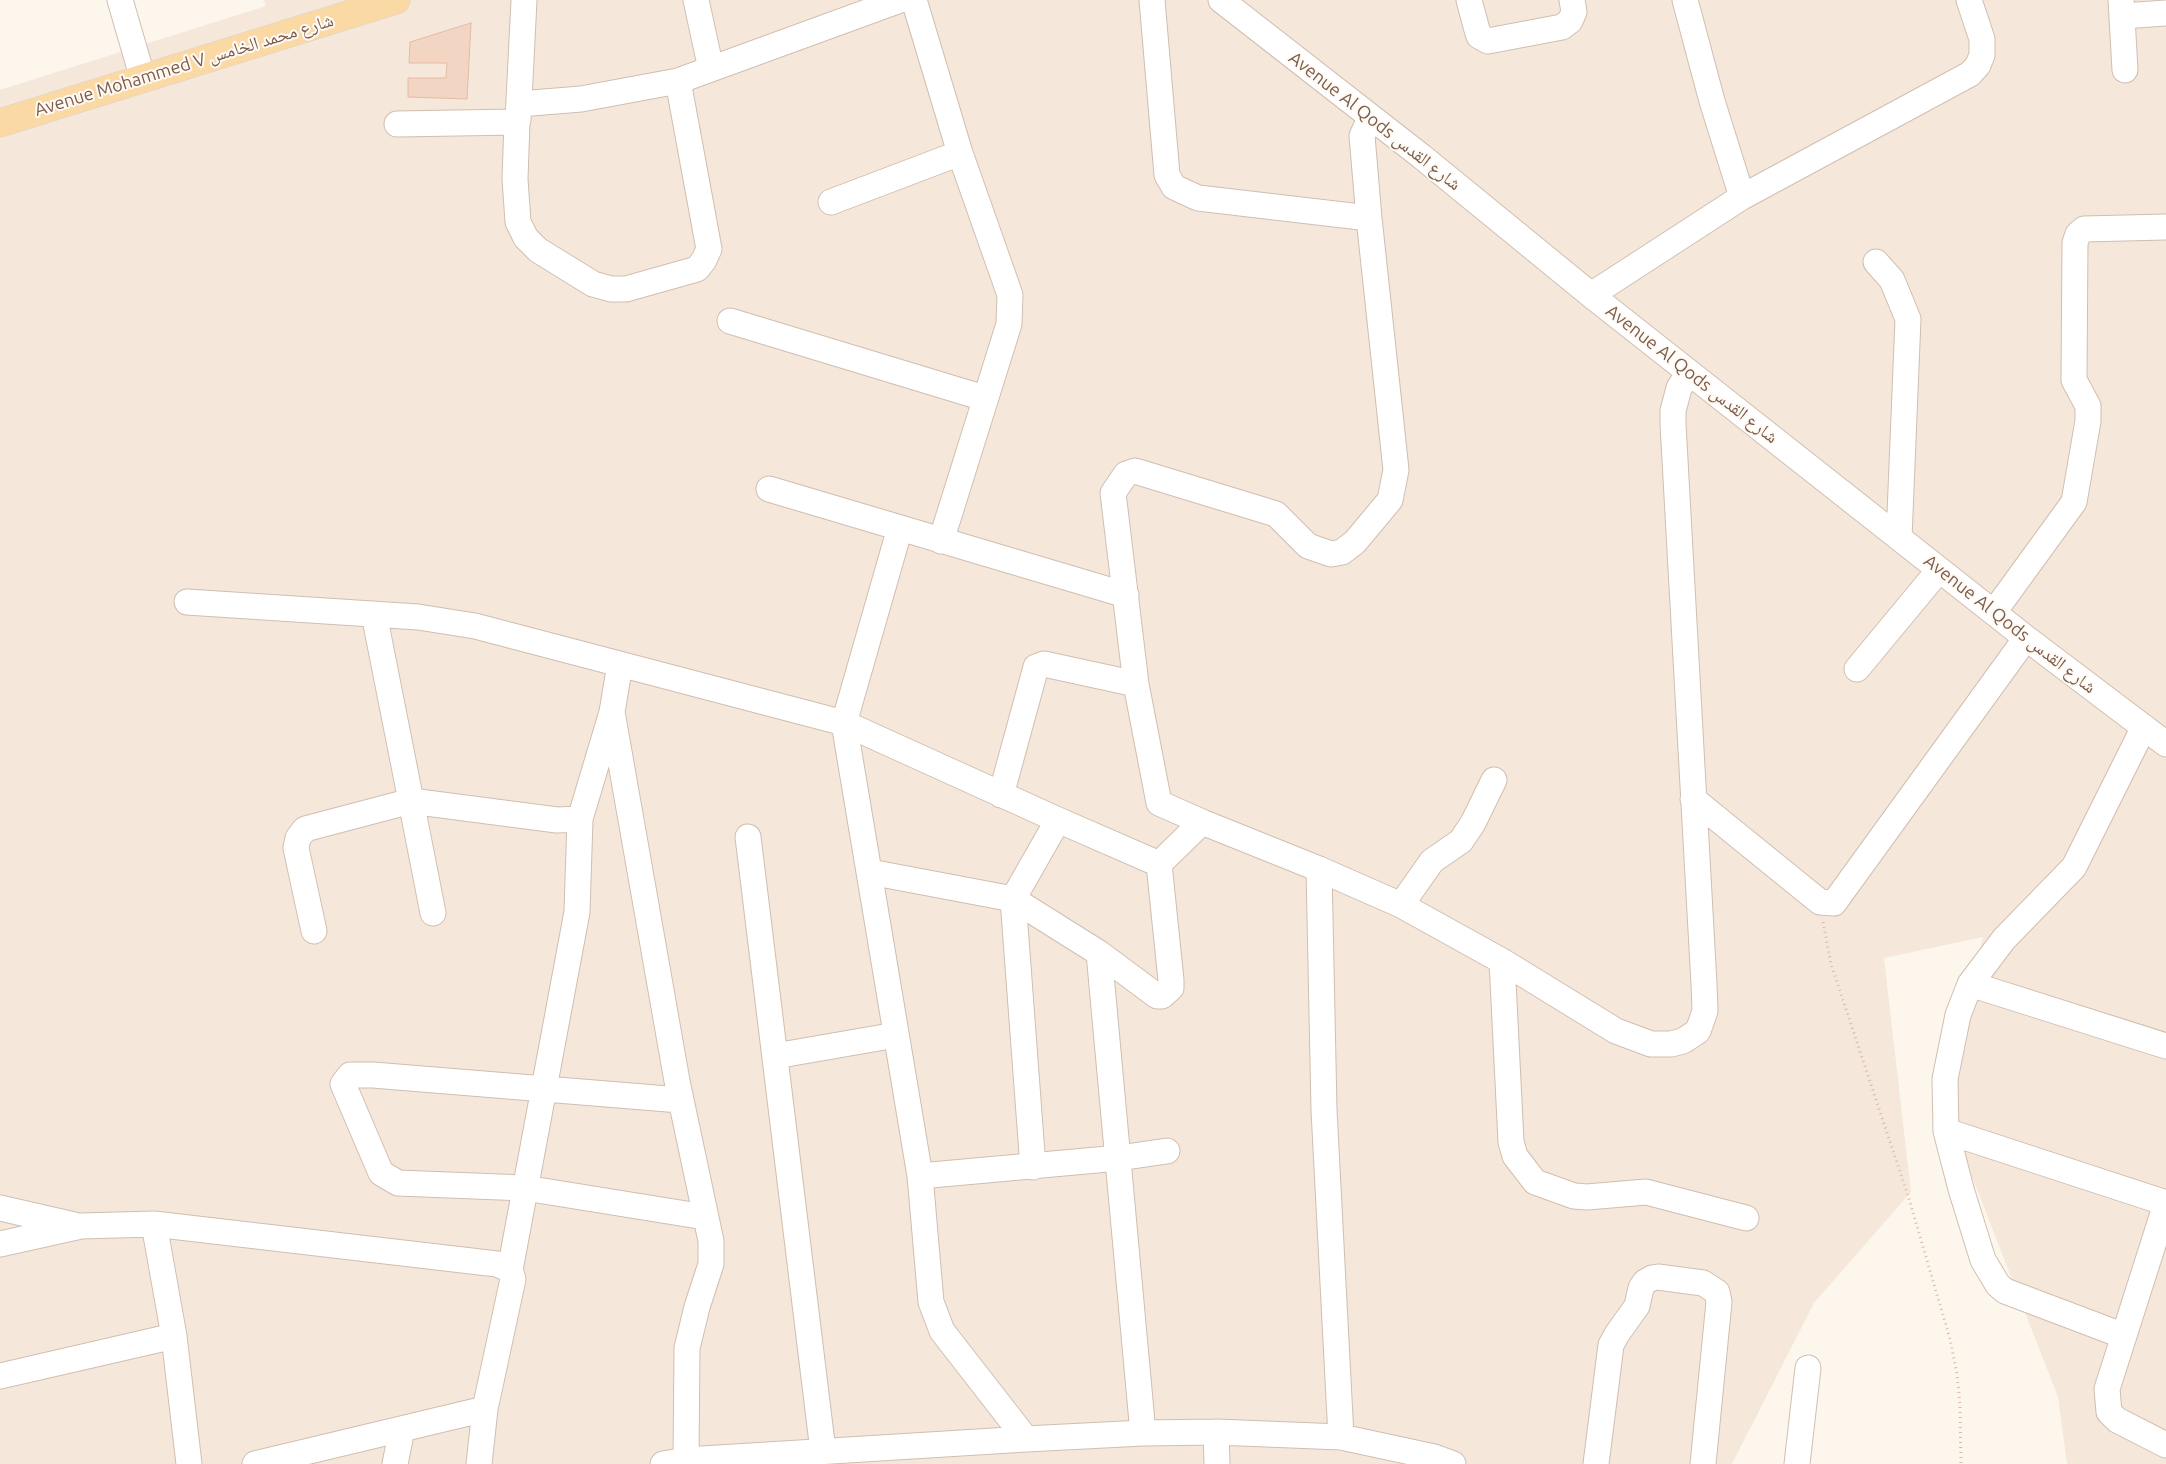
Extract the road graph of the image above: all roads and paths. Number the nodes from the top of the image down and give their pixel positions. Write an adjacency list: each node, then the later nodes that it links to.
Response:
1 (120, 0): 18 (street)
2 (396, 0): 13 (main road, Avenue Mohammed V شارع محمد الخامس)
3 (524, 0): 20 (street)
4 (696, 0): 16 (street)
5 (900, 0): 16 (street)
6 (914, 0): 24 (street)
7 (1152, 0): 27 (street)
8 (1221, 0): 21 (street, Avenue Al Qods شارع القدس)
9 (1469, 0): 10 (street)
10 (1572, 0)
11 (1685, 0): 25 (street)
12 (1969, 0): 25 (street)
13 (341, 8): 18 (main road, Avenue Mohammed V شارع محمد الخامس)
14 (2122, 8): 15 (street); 17 (street)
15 (2166, 13)
16 (711, 69): 19 (street)
17 (2125, 70)
18 (143, 79): 22 (main road, Avenue Mohammed V شارع محمد الخامس)
19 (678, 81): 20 (street); 20 (street)
20 (518, 113): 23 (street)
21 (1370, 118): 27 (street); 30 (street, Avenue Al Qods شارع القدس)
22 (0, 123)
23 (397, 124)
24 (960, 153): 26 (street); 33 (street)
25 (1742, 197): 30 (street)
26 (831, 202)
27 (1369, 218): 39 (street)
28 (2166, 227): 41 (street)
29 (1876, 262): 36 (street)
30 (1591, 295): 32 (street, Avenue Al Qods شارع القدس)
31 (730, 321): 33 (street)
32 (1689, 372): 36 (street, Avenue Al Qods شارع القدس); 53 (street)
33 (984, 398): 37 (street)
34 (769, 489): 35 (street)
35 (900, 528): 37 (street); 48 (street)
36 (1899, 538): 38 (street, Avenue Al Qods شارع القدس)
37 (941, 541): 39 (street)
38 (1940, 570): 41 (street, Avenue Al Qods شارع القدس); 45 (street)
39 (1126, 595): 46 (street)
40 (187, 602): 42 (street)
41 (1994, 612): 43 (street, Avenue Al Qods شارع القدس)
42 (374, 614): 44 (street); 54 (street)
43 (2026, 638): 49 (street, Avenue Al Qods شارع القدس); 63 (street)
44 (620, 664): 47 (street); 48 (street)
45 (1857, 669)
46 (1136, 684): 52 (street); 57 (street)
47 (612, 712): 55 (street); 74 (street)
48 (844, 723): 52 (street); 61 (street)
49 (2144, 727): 50 (street, Avenue Al Qods شارع القدس); 69 (street)
50 (2166, 744)
51 (1494, 780): 64 (street)
52 (1001, 795): 56 (street)
53 (1693, 798): 63 (street); 68 (street)
54 (411, 801): 55 (street); 65 (street); 66 (street)
55 (580, 819): 73 (street)
56 (1058, 820): 59 (street); 62 (street)
57 (1202, 822): 59 (street); 60 (street)
58 (748, 837): 72 (street)
59 (1159, 864): 67 (street)
60 (1320, 869): 64 (street); 97 (street)
61 (870, 872): 62 (street); 70 (street)
62 (1013, 900): 67 (street); 78 (street)
63 (1820, 902): 111 (path)
64 (1400, 905): 68 (street)
65 (433, 912)
66 (314, 931)
67 (1098, 953): 77 (street)
68 (1502, 961): 84 (street)
69 (1970, 984): 71 (street); 75 (street)
70 (896, 1035): 72 (street); 79 (street)
71 (2166, 1046)
72 (775, 1056): 100 (street)
73 (544, 1089): 74 (street); 80 (street); 80 (street)
74 (680, 1100): 83 (street)
75 (1946, 1131): 81 (street); 90 (street)
76 (1167, 1151): 77 (street)
77 (1118, 1158): 78 (street); 96 (street)
78 (1033, 1167): 79 (street)
79 (920, 1176): 98 (street)
80 (526, 1188): 83 (street); 88 (street)
81 (2166, 1203): 90 (street)
82 (0, 1208): 86 (street)
83 (705, 1217): 101 (street)
84 (1746, 1218)
85 (154, 1224): 86 (street); 88 (street); 89 (street)
86 (81, 1226): 87 (street)
87 (0, 1244)
88 (510, 1270): 93 (street)
89 (174, 1336): 92 (street); 102 (street)
90 (2124, 1336): 99 (street)
91 (1808, 1368): 110 (street)
92 (0, 1376)
93 (485, 1409): 94 (street); 105 (street)
94 (402, 1429): 103 (street); 104 (street)
95 (1216, 1432): 96 (street); 97 (street); 106 (street)
96 (1143, 1433): 98 (street)
97 (1341, 1437): 107 (street)
98 (1026, 1439): 100 (street)
99 (2166, 1445)
100 (823, 1451): 101 (street)
101 (674, 1462)
102 (189, 1464)
103 (255, 1464)
104 (395, 1464)
105 (479, 1464)
106 (1217, 1464)
107 (1453, 1464)
108 (1596, 1464): 109 (street)
109 (1703, 1464)
110 (1797, 1464)
111 (1961, 1464)

